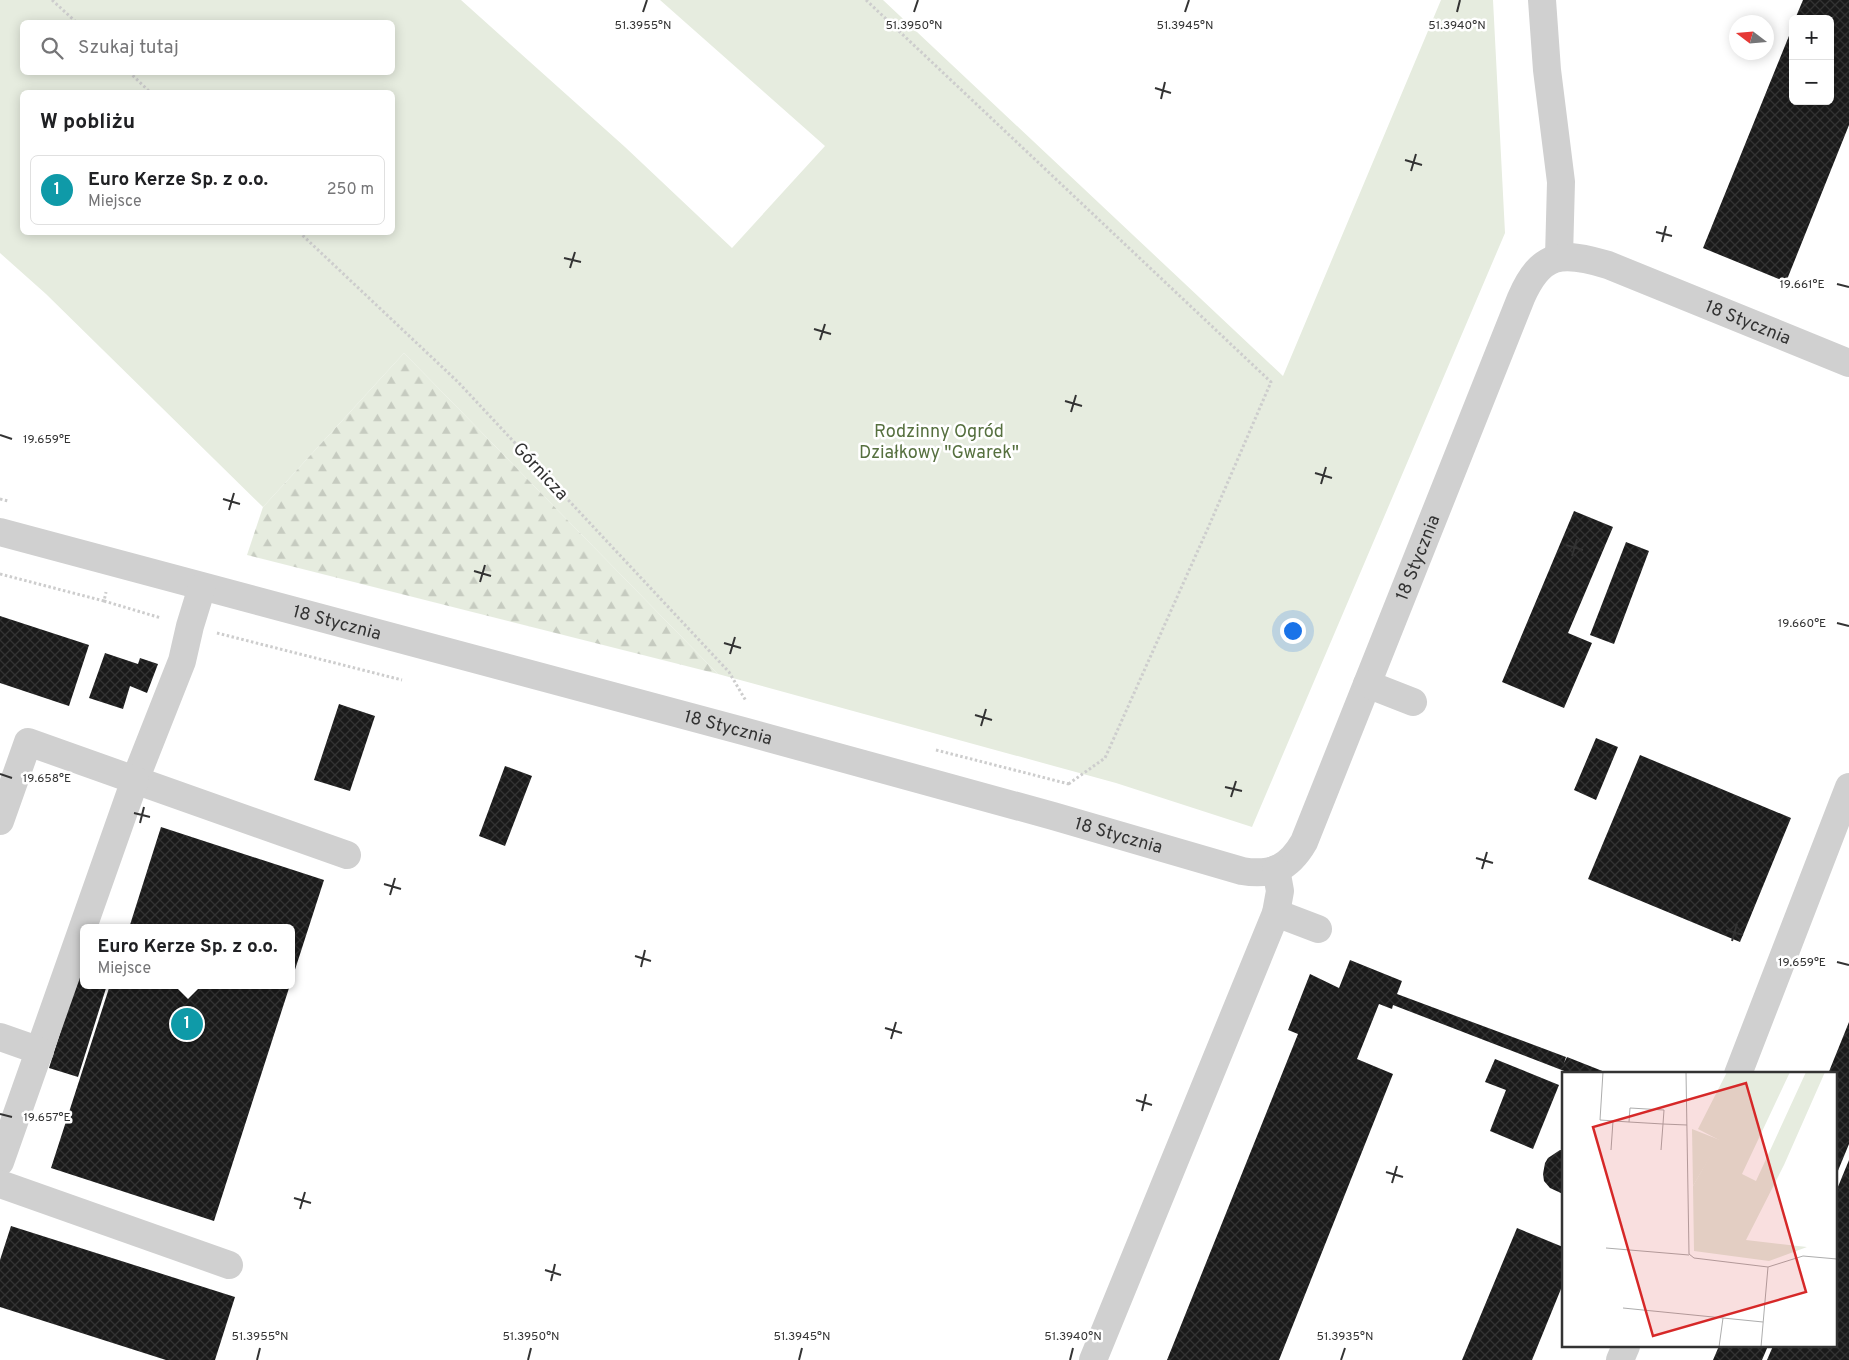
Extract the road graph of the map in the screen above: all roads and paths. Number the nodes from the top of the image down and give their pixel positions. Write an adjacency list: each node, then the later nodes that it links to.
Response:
1 (52, 0): 4 (path)
2 (866, 0): 20 (path)
3 (1542, 0): 8 (street)
4 (74, 20)
5 (132, 75): 6 (path)
6 (148, 90)
7 (302, 235): 17 (path, Górnicza)
8 (1559, 257): 9 (street, 18 Stycznia); 15 (street, 18 Stycznia)
9 (1849, 363)
10 (0, 532): 11 (street, 18 Stycznia)
11 (202, 587): 13 (street); 17 (street, 18 Stycznia)
12 (104, 601): 13 (path)
13 (190, 626): 14 (path); 18 (street)
14 (402, 680)
15 (1368, 684): 16 (street); 23 (street, 18 Stycznia)
16 (1413, 702)
17 (743, 731): 20 (street, 18 Stycznia)
18 (135, 780): 21 (street); 22 (street); 25 (street)
19 (1849, 787): 30 (street)
20 (1053, 816): 23 (street, 18 Stycznia)
21 (0, 821)
22 (347, 855)
23 (1276, 870): 24 (street)
24 (1276, 913): 26 (street); 35 (street)
25 (85, 924)
26 (1318, 929)
27 (80, 937): 29 (street)
28 (0, 1037): 29 (street)
29 (40, 1051): 31 (street)
30 (1739, 1072)
31 (0, 1162)
32 (0, 1184): 33 (street)
33 (229, 1265)
34 (1625, 1348): 36 (street)
35 (1093, 1360)
36 (1620, 1360)

